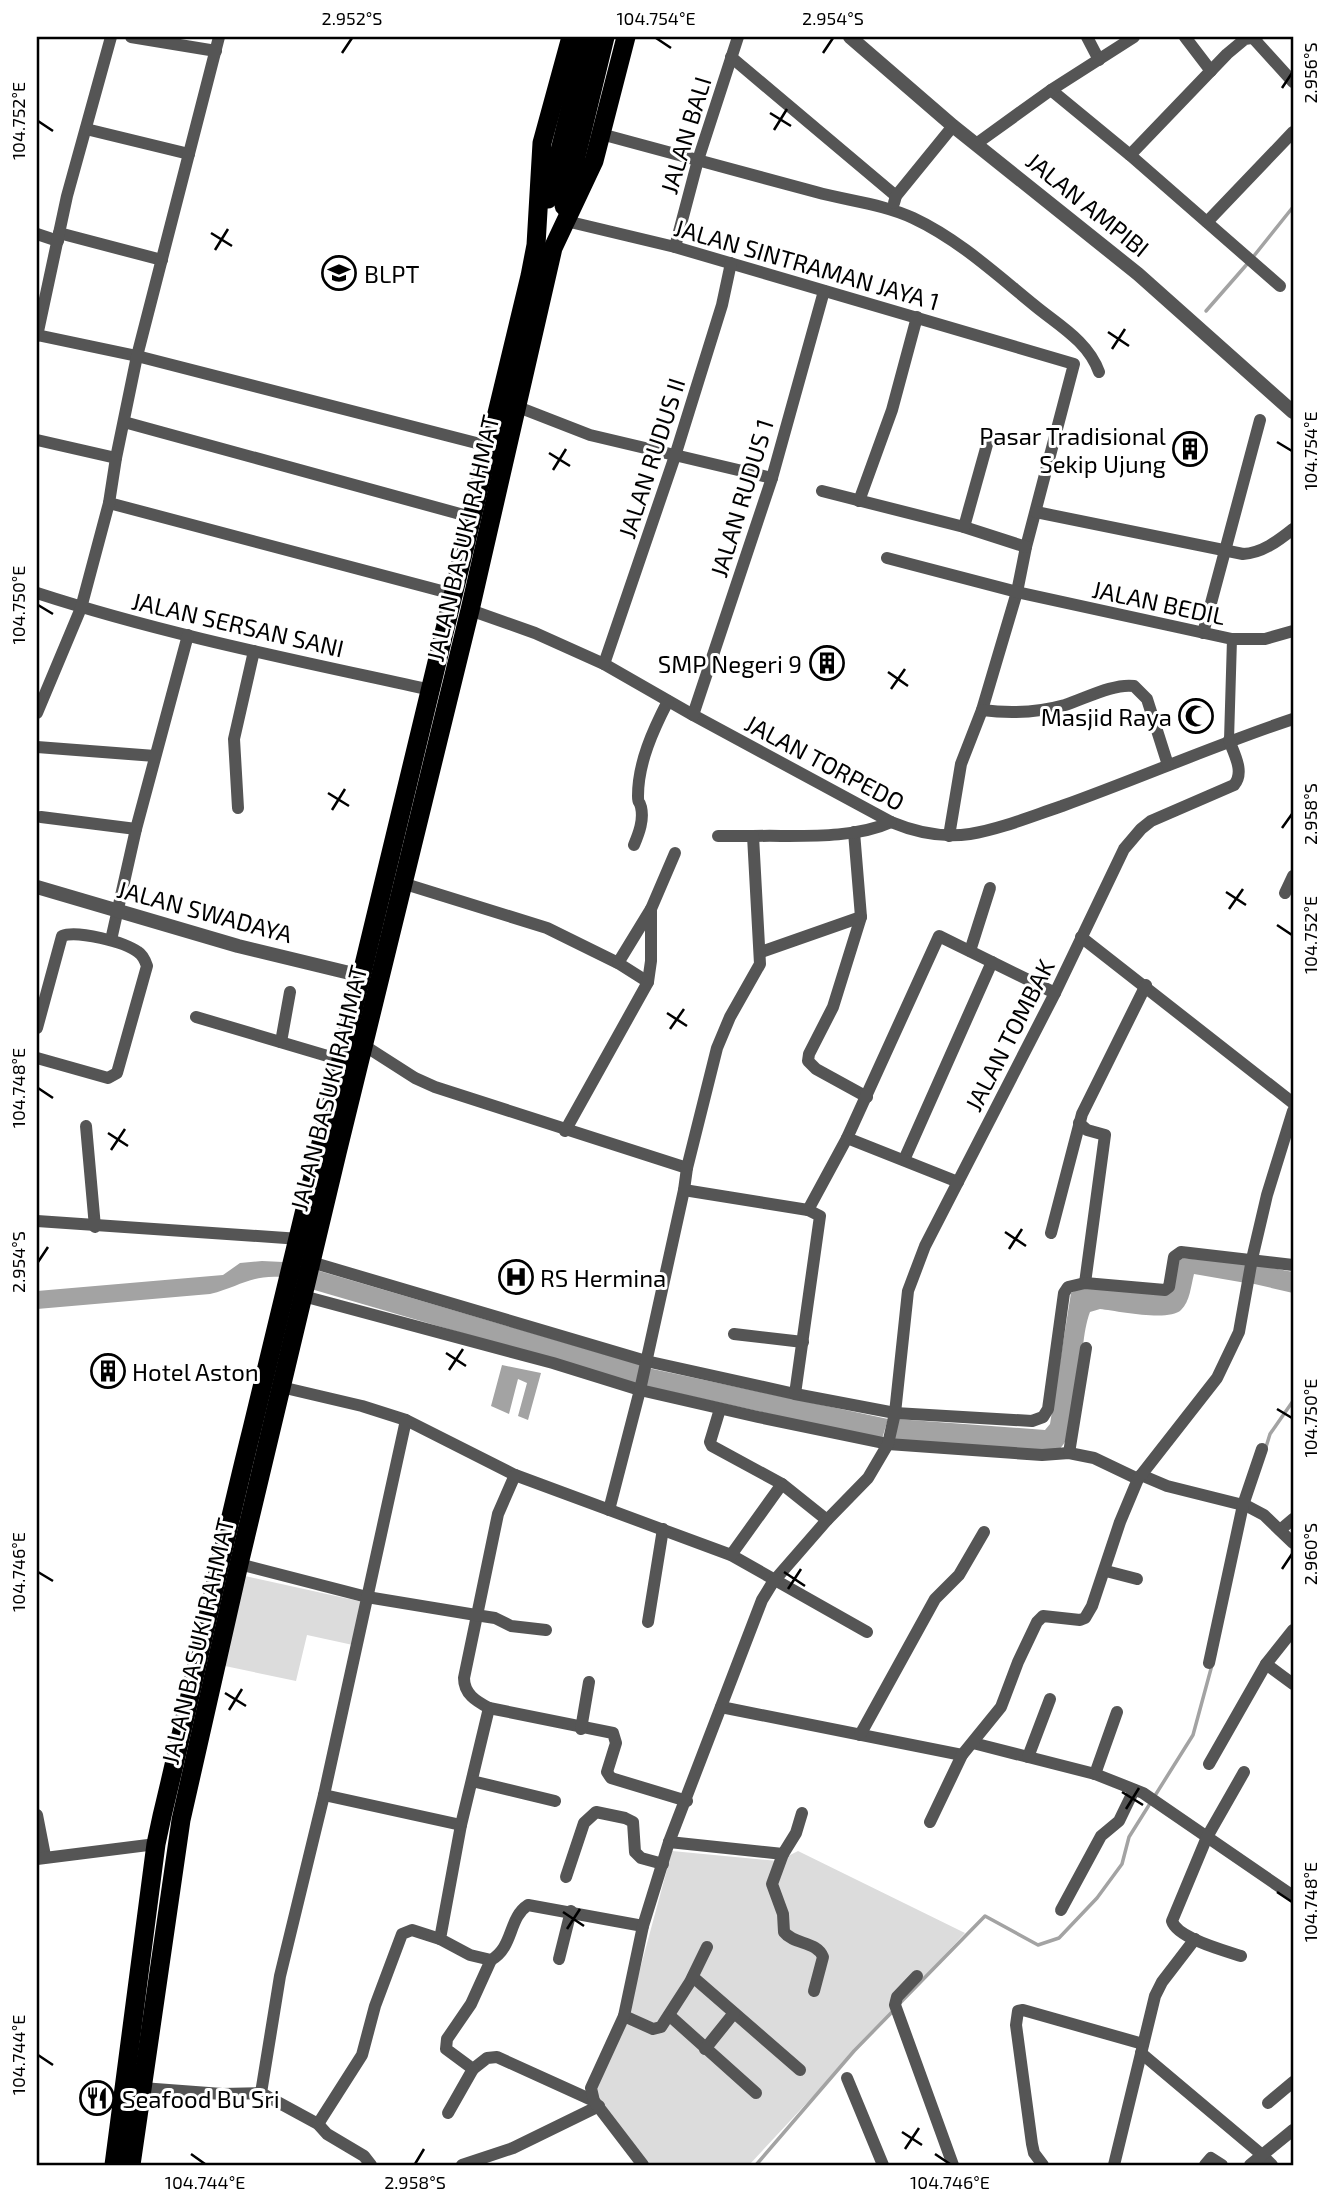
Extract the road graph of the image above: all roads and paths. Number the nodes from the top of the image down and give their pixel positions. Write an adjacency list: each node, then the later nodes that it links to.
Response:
1 (111, 37): 21 (street)
2 (131, 37): 14 (street)
3 (219, 37): 14 (street)
4 (570, 37): 33 (highway, JALAN BASUKI RAHMAT)
5 (588, 37): 33 (highway)
6 (605, 37): 33 (highway)
7 (626, 37): 23 (highway, JALAN BASUKI RAHMAT)
8 (737, 37): 15 (street, JALAN BALI)
9 (850, 37): 20 (street, JALAN AMPIBI)
10 (1087, 37): 16 (street)
11 (1134, 37): 16 (street)
12 (1185, 37): 17 (street)
13 (1255, 38): 17 (street); 18 (street)
14 (216, 51): 25 (street)
15 (731, 57): 27 (street, JALAN BALI); 28 (street)
16 (1099, 60): 19 (street)
17 (1211, 71): 26 (street)
18 (1293, 82)
19 (1051, 90): 24 (street); 26 (street)
20 (953, 126): 24 (street, JALAN AMPIBI); 28 (street)
21 (86, 128): 25 (street); 32 (street)
22 (1293, 132): 30 (street)
23 (601, 134): 27 (street); 29 (highway, JALAN BASUKI RAHMAT)
24 (976, 144): 44 (street, JALAN AMPIBI)
25 (189, 154): 35 (street)
26 (1130, 155): 30 (street)
27 (698, 160): 28 (street); 34 (street, JALAN BALI)
28 (895, 203): 42 (street)
29 (565, 222): 33 (highway, JALAN BASUKI RAHMAT); 34 (street, JALAN SINTRAMAN JAYA 1)
30 (1207, 222): 37 (street)
31 (37, 234): 32 (street)
32 (59, 237): 35 (street); 40 (street)
33 (545, 246): 43 (highway, JALAN BASUKI RAHMAT); 49 (highway, JALAN BASUKI RAHMAT)
34 (675, 247): 36 (street, JALAN SINTRAMAN JAYA 1)
35 (162, 260): 41 (street)
36 (731, 263): 38 (street, JALAN SINTRAMAN JAYA 1); 50 (street, JALAN RUDUS II)
37 (1280, 286)
38 (824, 291): 39 (street, JALAN SINTRAMAN JAYA 1); 52 (street, JALAN RUDUS 1)
39 (917, 317): 54 (street); 56 (street, JALAN SINTRAMAN JAYA 1)
40 (37, 336): 41 (street)
41 (137, 356): 46 (street); 49 (street)
42 (1098, 372)
43 (518, 407): 50 (street); 67 (highway, JALAN BASUKI RAHMAT)
44 (1293, 412)
45 (1260, 420): 61 (street)
46 (124, 422): 51 (street); 57 (street)
47 (37, 440): 51 (street)
48 (988, 441): 58 (street)
49 (488, 446): 57 (highway, JALAN BASUKI RAHMAT)
50 (675, 456): 52 (street); 73 (street, JALAN RUDUS II)
51 (116, 458): 55 (street)
52 (772, 478): 79 (street, JALAN RUDUS 1)
53 (822, 491): 54 (street)
54 (859, 501): 58 (street)
55 (109, 503): 65 (street); 66 (street)
56 (1036, 512): 60 (street); 61 (street)
57 (471, 517): 65 (highway, JALAN BASUKI RAHMAT)
58 (964, 527): 60 (street)
59 (1293, 529): 61 (street)
60 (1026, 547): 63 (street)
61 (1225, 550): 69 (street)
62 (887, 558): 63 (street, JALAN BEDIL)
63 (1017, 592): 69 (street, JALAN BEDIL); 77 (street)
64 (37, 593): 66 (street, JALAN SERSAN SANI)
65 (453, 594): 75 (highway, JALAN BASUKI RAHMAT)
66 (81, 608): 70 (street, JALAN SERSAN SANI); 74 (street)
67 (470, 610): 73 (street, JALAN TORPEDO); 96 (highway, JALAN BASUKI RAHMAT)
68 (1293, 631): 71 (street, JALAN BEDIL)
69 (1203, 633): 71 (street, JALAN BEDIL)
70 (188, 635): 72 (street, JALAN SERSAN SANI); 83 (street)
71 (1232, 639): 81 (street)
72 (254, 651): 75 (street, JALAN SERSAN SANI); 85 (street)
73 (604, 664): 76 (street, JALAN TORPEDO)
74 (42, 686): 78 (street)
75 (431, 690): 109 (highway, JALAN BASUKI RAHMAT)
76 (668, 701): 79 (street, JALAN TORPEDO); 93 (street)
77 (982, 710): 84 (street); 90 (street)
78 (37, 713)
79 (693, 715): 87 (street, JALAN TORPEDO)
80 (1293, 719): 81 (street, JALAN TORPEDO)
81 (1229, 740): 84 (street, JALAN TORPEDO); 103 (street, JALAN TOMBAK)
82 (37, 747): 83 (street)
83 (155, 756): 88 (street)
84 (1168, 765): 90 (street, JALAN TORPEDO)
85 (238, 808)
86 (41, 817): 88 (street)
87 (891, 822): 89 (street); 90 (street, JALAN TORPEDO)
88 (136, 829): 101 (street)
89 (854, 832): 92 (street); 102 (street)
90 (948, 835)
91 (718, 836): 92 (street)
92 (753, 836): 105 (street)
93 (634, 845)
94 (676, 853): 100 (street)
95 (1293, 876): 99 (street)
96 (402, 883): 108 (street); 117 (highway, JALAN BASUKI RAHMAT)
97 (37, 887): 101 (street, JALAN SWADAYA)
98 (990, 888): 106 (street)
99 (1285, 893)
100 (651, 909): 108 (street); 110 (street)
101 (117, 912): 104 (street); 109 (street, JALAN SWADAYA)
102 (861, 917): 105 (street); 120 (street)
103 (1082, 937): 111 (street); 113 (street, JALAN TOMBAK)
104 (111, 940): 115 (street); 118 (street)
105 (761, 951): 129 (street)
106 (970, 951): 107 (street); 120 (street)
107 (992, 962): 113 (street); 128 (street)
108 (618, 963): 110 (street)
109 (362, 976): 119 (highway, JALAN BASUKI RAHMAT)
110 (648, 982): 126 (street)
111 (1146, 985): 121 (street); 123 (street)
112 (290, 992): 116 (street)
113 (1055, 993): 130 (street, JALAN TOMBAK)
114 (196, 1017): 116 (street)
115 (37, 1028)
116 (281, 1042): 119 (street)
117 (365, 1046): 126 (street); 136 (highway, JALAN BASUKI RAHMAT)
118 (37, 1058)
119 (341, 1060): 136 (highway, JALAN BASUKI RAHMAT)
120 (867, 1097): 127 (street)
121 (1293, 1103)
122 (1293, 1111): 125 (street)
123 (1079, 1123): 135 (street); 139 (street)
124 (86, 1126): 134 (street)
125 (1291, 1126): 137 (street)
126 (565, 1131): 129 (street)
127 (847, 1138): 128 (street); 132 (street)
128 (904, 1160): 130 (street)
129 (687, 1168): 131 (street)
130 (958, 1182): 149 (street, JALAN TOMBAK)
131 (684, 1190): 132 (street); 144 (street)
132 (808, 1210): 142 (street)
133 (37, 1221): 134 (street)
134 (95, 1227): 136 (street)
135 (1051, 1233)
136 (304, 1256): 140 (highway, JALAN BASUKI RAHMAT); 144 (street)
137 (1252, 1261): 138 (street); 139 (street); 155 (street)
138 (1293, 1265)
139 (1085, 1283): 149 (street)
140 (298, 1291): 145 (highway, JALAN BASUKI RAHMAT); 146 (street); 203 (highway, JALAN BASUKI RAHMAT)
141 (734, 1334): 142 (street)
142 (803, 1342): 147 (street)
143 (1086, 1348): 153 (street)
144 (645, 1363): 146 (street); 147 (street)
145 (281, 1387): 150 (street); 166 (highway, JALAN BASUKI RAHMAT)
146 (640, 1388): 148 (street); 158 (street)
147 (795, 1394): 149 (street)
148 (720, 1409): 151 (street); 156 (street)
149 (895, 1415): 151 (street, JALAN TOMBAK)
150 (407, 1420): 154 (street); 170 (street)
151 (889, 1441): 153 (street); 160 (street, JALAN TOMBAK)
152 (1262, 1449): 157 (street)
153 (1069, 1453): 155 (street)
154 (515, 1475): 158 (street); 171 (street)
155 (1140, 1477): 157 (street); 167 (street)
156 (782, 1484): 160 (street); 165 (street)
157 (1249, 1508): 162 (street); 176 (street)
158 (609, 1510): 161 (street)
159 (1293, 1519): 162 (street)
160 (827, 1520): 169 (street, JALAN TOMBAK)
161 (663, 1529): 165 (street); 172 (street)
162 (1280, 1530): 164 (street)
163 (985, 1532): 185 (street)
164 (1293, 1543)
165 (731, 1555): 169 (street)
166 (239, 1564): 170 (street); 230 (highway, JALAN BASUKI RAHMAT)
167 (1106, 1571): 168 (street); 186 (street)
168 (1137, 1579)
169 (775, 1580): 175 (street); 181 (street, JALAN TOMBAK)
170 (367, 1597): 171 (street); 194 (street)
171 (478, 1615): 173 (street); 182 (street)
172 (648, 1622)
173 (546, 1630)
174 (1293, 1630): 177 (street)
175 (867, 1632)
176 (1209, 1663)
177 (1266, 1664): 179 (street); 189 (street)
178 (589, 1682): 184 (street)
179 (1293, 1684)
180 (1050, 1699): 188 (street)
181 (722, 1707): 185 (street); 196 (street, JALAN TOMBAK)
182 (489, 1708): 184 (street); 192 (street)
183 (1117, 1712): 191 (street)
184 (581, 1728): 196 (street)
185 (860, 1735): 187 (street)
186 (973, 1743): 187 (street); 188 (street)
187 (962, 1755): 199 (street)
188 (1028, 1757): 191 (street)
189 (1209, 1764)
190 (1244, 1772): 201 (street)
191 (1095, 1774): 193 (street)
192 (472, 1781): 195 (street); 200 (street)
193 (1139, 1792): 201 (street); 209 (street)
194 (324, 1795): 200 (street); 231 (street)
195 (555, 1801)
196 (687, 1801): 202 (street, JALAN TOMBAK)
197 (802, 1813): 204 (street)
198 (37, 1815): 205 (street)
199 (930, 1822)
200 (461, 1825): 212 (street)
201 (1207, 1837): 208 (street); 213 (street)
202 (669, 1842): 204 (street); 206 (street, JALAN TOMBAK)
203 (156, 1844): 205 (street); 239 (highway, JALAN BASUKI RAHMAT)
204 (782, 1854): 220 (street)
205 (41, 1857)
206 (663, 1864): 207 (street); 211 (street, JALAN TOMBAK)
207 (566, 1877)
208 (1293, 1896)
209 (1061, 1910)
210 (571, 1911): 211 (street); 216 (street); 217 (street)
211 (643, 1926): 222 (street, JALAN TOMBAK)
212 (440, 1939): 217 (street); 236 (street)
213 (1195, 1939): 215 (street); 225 (street)
214 (708, 1947): 219 (street)
215 (1241, 1956)
216 (559, 1959)
217 (491, 1960): 226 (street)
218 (917, 1976): 245 (street)
219 (693, 1977): 221 (street); 223 (street)
220 (814, 1991)
221 (734, 2013): 224 (street); 227 (street)
222 (624, 2016): 223 (street); 234 (street, JALAN TOMBAK)
223 (670, 2016): 224 (street)
224 (705, 2049): 232 (street)
225 (1142, 2049): 238 (street); 246 (street); 247 (street)
226 (473, 2069): 234 (street); 235 (street)
227 (800, 2070)
228 (847, 2078): 244 (street)
229 (1293, 2082): 233 (street)
230 (142, 2088): 231 (street); 240 (highway, JALAN BASUKI RAHMAT)
231 (261, 2093): 236 (street)
232 (756, 2093)
233 (1268, 2103)
234 (597, 2104): 242 (street); 243 (street)
235 (448, 2113)
236 (318, 2123): 241 (street)
237 (1293, 2130): 238 (street)
238 (1261, 2154): 250 (street); 251 (street)
239 (114, 2165)
240 (131, 2165)
241 (371, 2165)
242 (462, 2165)
243 (643, 2165)
244 (883, 2165)
245 (953, 2165)
246 (1044, 2165)
247 (1114, 2165)
248 (1205, 2165): 249 (street)
249 (1222, 2165)
250 (1250, 2165)
251 (1272, 2165)

